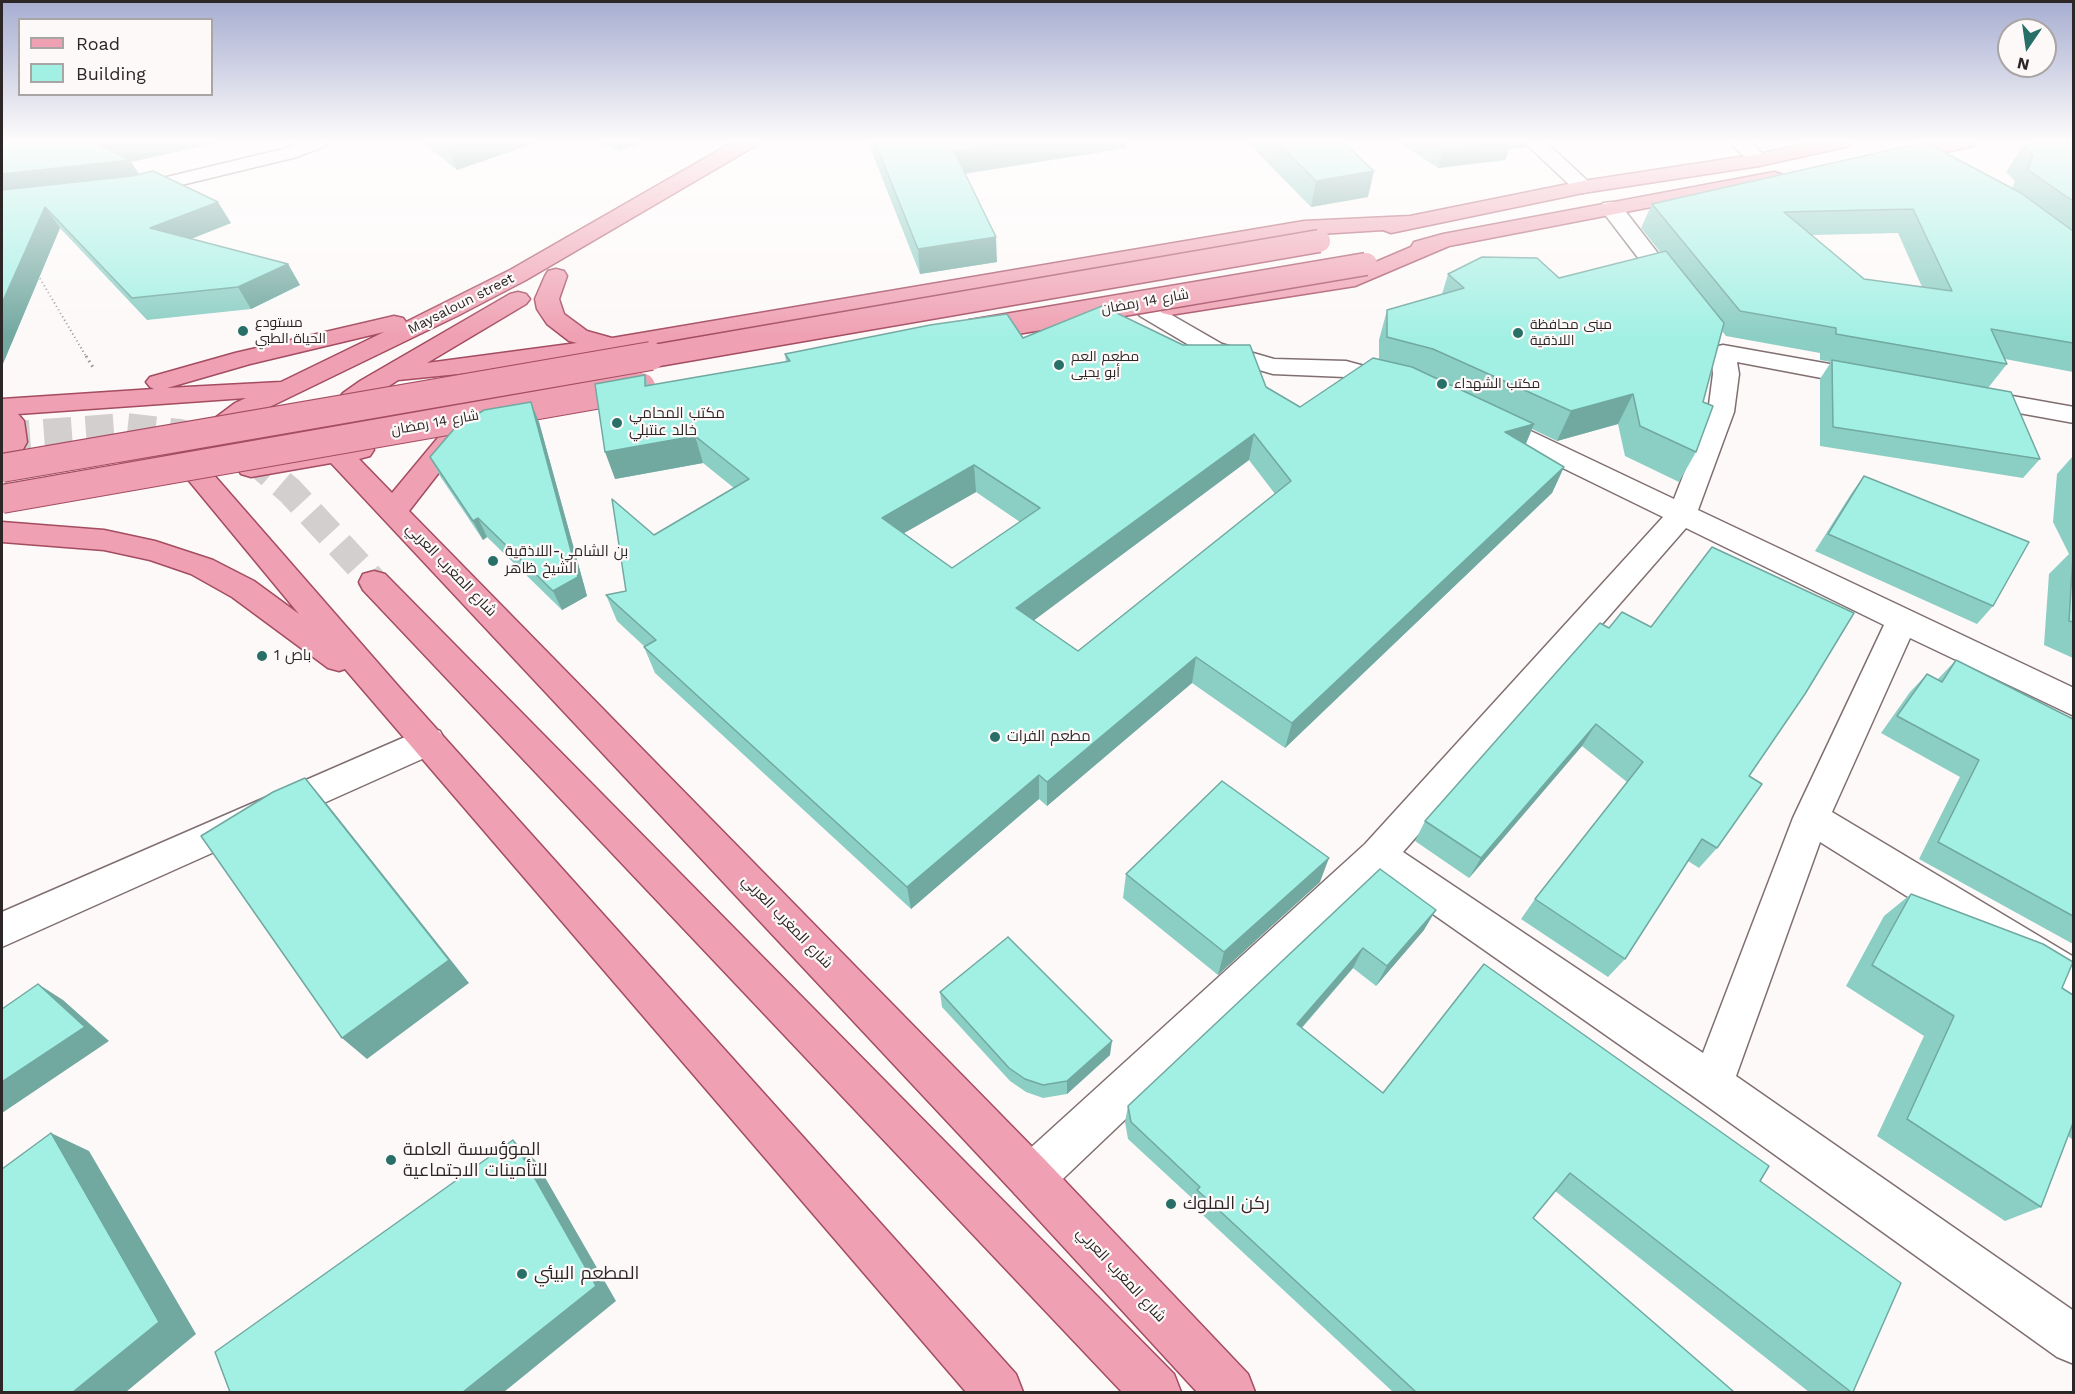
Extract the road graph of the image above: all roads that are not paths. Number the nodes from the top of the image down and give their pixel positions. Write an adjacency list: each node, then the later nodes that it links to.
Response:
1 (641, 207): 10 (main road, Maysaloun street)
2 (661, 207): 8 (main road, Maysaloun street)
3 (1486, 207): 6 (main road, شارع 14 رمضان)
4 (1616, 207): 5 (main road, شارع 14 رمضان)
5 (1611, 208): 7 (main road, شارع 14 رمضان); 9 (street)
6 (1413, 222): 12 (main road); 26 (main road, شارع 14 رمضان, bridge)
7 (1443, 241): 11 (main road); 11 (main road, شارع 14 رمضان, bridge)
8 (556, 276): 12 (main road); 13 (main road, Maysaloun street)
9 (1688, 307)
10 (452, 310): 15 (main road, Maysaloun street); 18 (main road)
11 (1148, 311): 16 (street)
12 (614, 345): 13 (main road)
13 (389, 375): 15 (main road); 24 (main road, Maysaloun street)
14 (1895, 383): 31 (street)
15 (293, 386): 18 (main road); 27 (main road, Maysaloun street)
16 (1424, 391)
17 (1951, 393): 22 (street)
18 (111, 398): 19 (main road)
19 (2, 407)
20 (1467, 412): 31 (street)
21 (2, 415): 25 (main road)
22 (2073, 415)
23 (461, 427): 24 (main road); 28 (main road, شارع 14 رمضان, bridge); 29 (main road)
24 (339, 455): 27 (main road); 29 (main road, شارع المغرب العربي)
25 (2, 463)
26 (2, 468)
27 (199, 476): 30 (main road); 35 (main road)
28 (2, 499)
29 (394, 510): 43 (main road, شارع المغرب العربي)
30 (2, 511)
31 (1683, 513): 34 (street); 39 (street)
32 (2, 532): 35 (main road)
33 (374, 582): 46 (main road)
34 (1902, 620): 36 (street); 38 (street)
35 (387, 696): 37 (main road)
36 (2073, 703)
37 (428, 741): 40 (street); 45 (main road)
38 (1811, 818): 41 (street); 42 (street)
39 (1378, 855): 42 (street); 43 (street)
40 (2, 930)
41 (2073, 979)
42 (1712, 1084): 44 (street)
43 (1031, 1178): 47 (main road, شارع المغرب العربي)
44 (2073, 1340)
45 (998, 1392)
46 (1156, 1392)
47 (1230, 1392)

